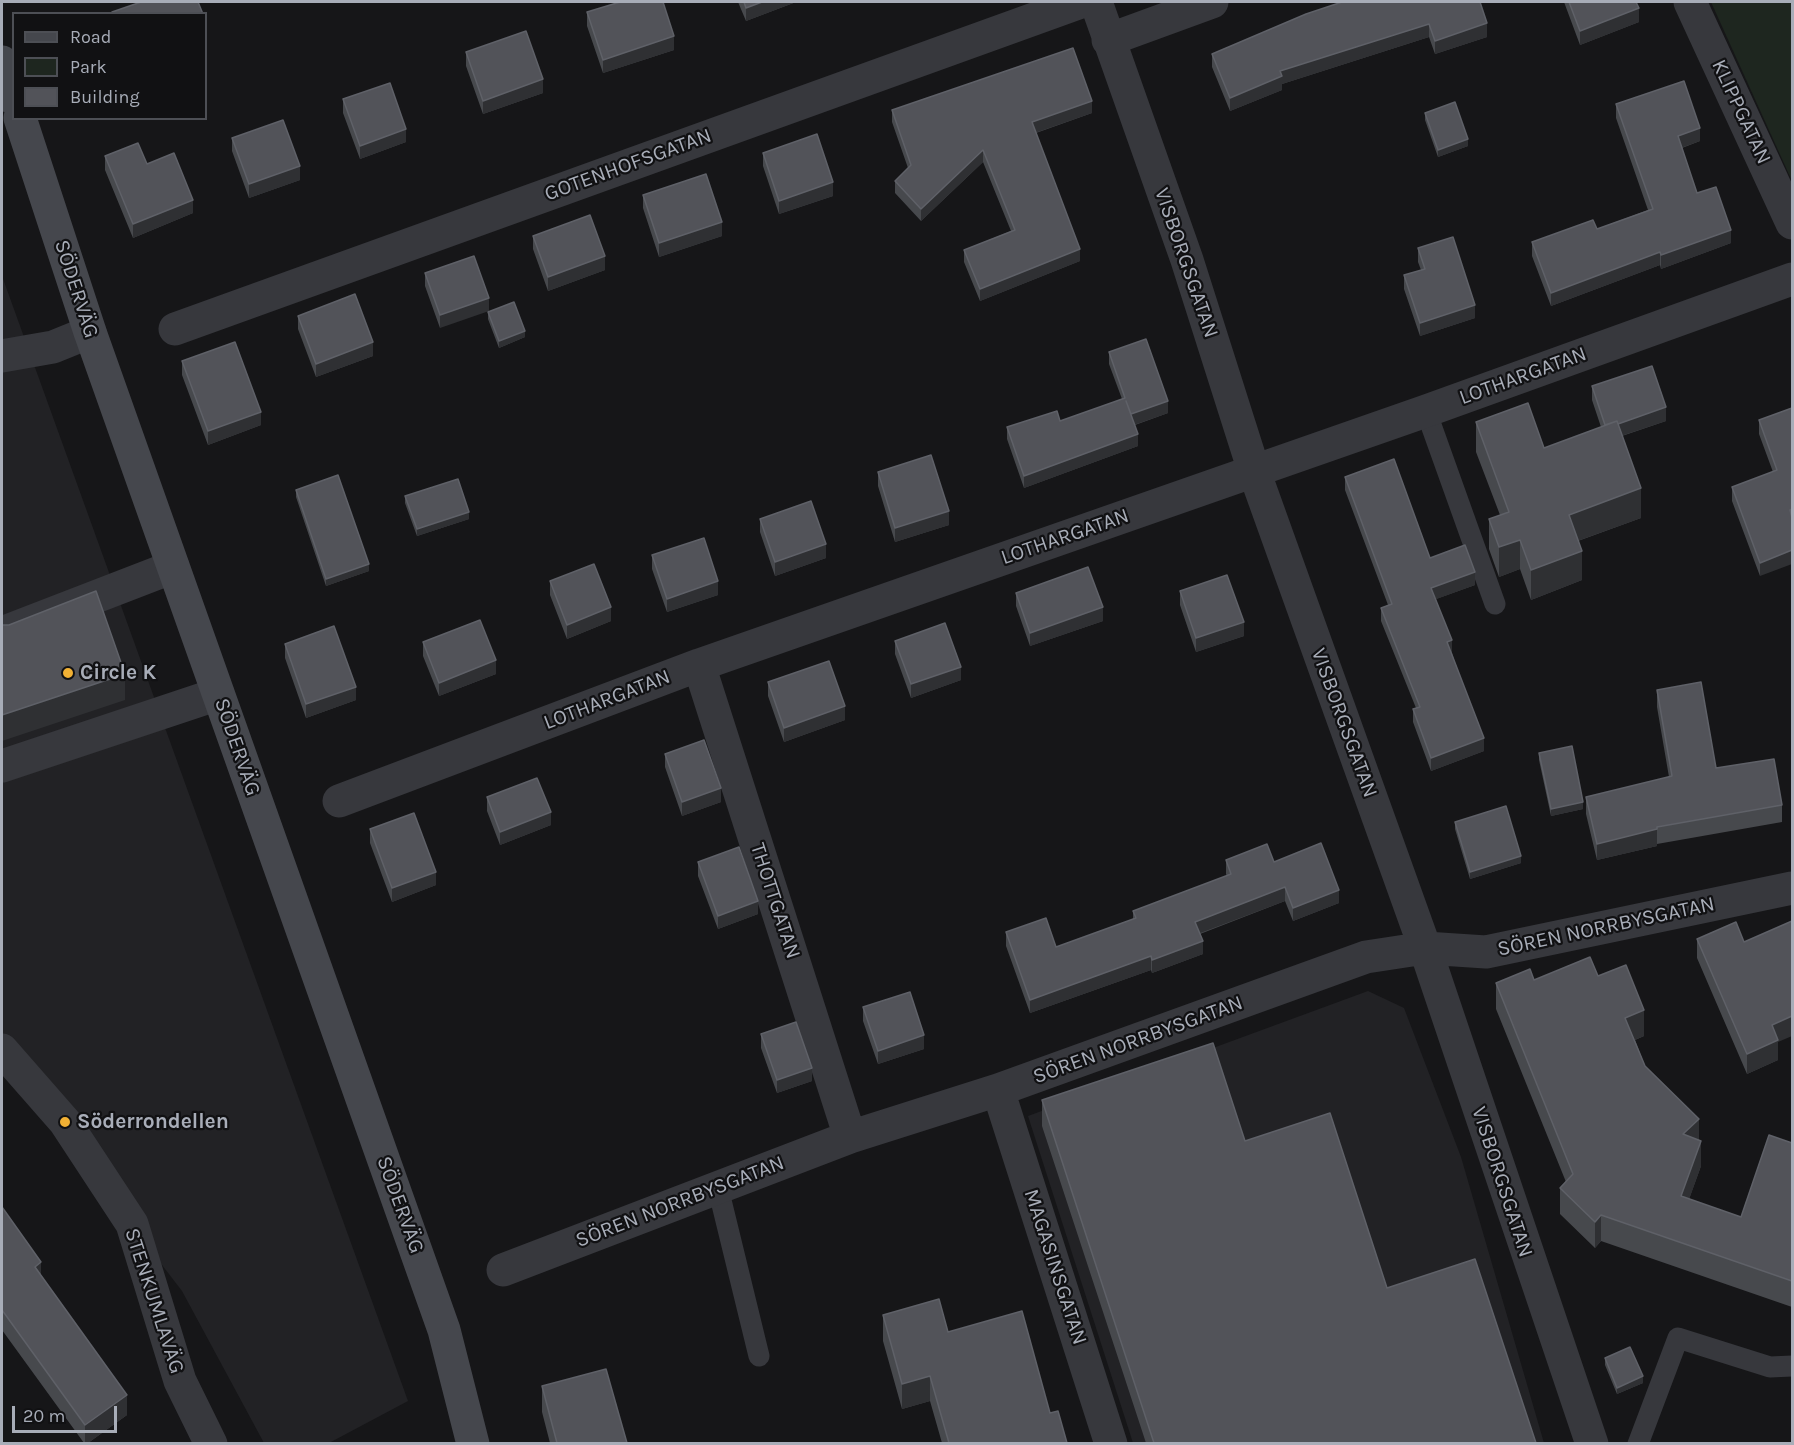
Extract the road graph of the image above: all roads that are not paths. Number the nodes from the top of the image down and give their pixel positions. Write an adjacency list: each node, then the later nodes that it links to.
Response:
1 (1080, 2): 11 (street, GOTENHOFSGATAN)
2 (1096, 2): 5 (street, VISBORGSGATAN)
3 (1212, 2): 5 (street)
4 (1690, 2): 9 (street, KLIPPGATAN)
5 (1108, 40): 15 (street, VISBORGSGATAN)
6 (2, 62): 7 (main road)
7 (12, 93)
8 (21, 120): 12 (main road, SÖDERVÄG)
9 (1792, 223)
10 (1792, 279): 14 (street, LOTHARGATAN)
11 (175, 329)
12 (90, 332): 13 (street); 16 (main road, SÖDERVÄG)
13 (2, 356)
14 (1426, 411): 15 (street, LOTHARGATAN); 17 (lane)
15 (1254, 471): 19 (street, LOTHARGATAN); 24 (street, VISBORGSGATAN)
16 (173, 567): 18 (street); 20 (main road, SÖDERVÄG)
17 (1495, 604)
18 (2, 633)
19 (699, 665): 22 (street, LOTHARGATAN); 27 (street, THOTTGATAN)
20 (218, 694): 21 (street); 32 (main road, SÖDERVÄG)
21 (2, 766)
22 (339, 801)
23 (1792, 888): 24 (street, SÖREN NORRBYSGATAN)
24 (1425, 948): 26 (street, SÖREN NORRBYSGATAN); 37 (street, VISBORGSGATAN)
25 (2, 1050): 33 (street, STENKUMLAVÄG)
26 (998, 1090): 27 (street, SÖREN NORRBYSGATAN); 36 (street, MAGASINSGATAN)
27 (850, 1137): 28 (street, SÖREN NORRBYSGATAN)
28 (718, 1188): 29 (street, SÖREN NORRBYSGATAN); 30 (lane)
29 (503, 1270)
30 (759, 1356)
31 (1792, 1366): 38 (lane)
32 (456, 1376): 34 (main road, SÖDERVÄG); 35 (main road, SÖDERVÄG)
33 (211, 1443)
34 (454, 1443)
35 (473, 1443)
36 (1112, 1443)
37 (1592, 1443)
38 (1638, 1443)

